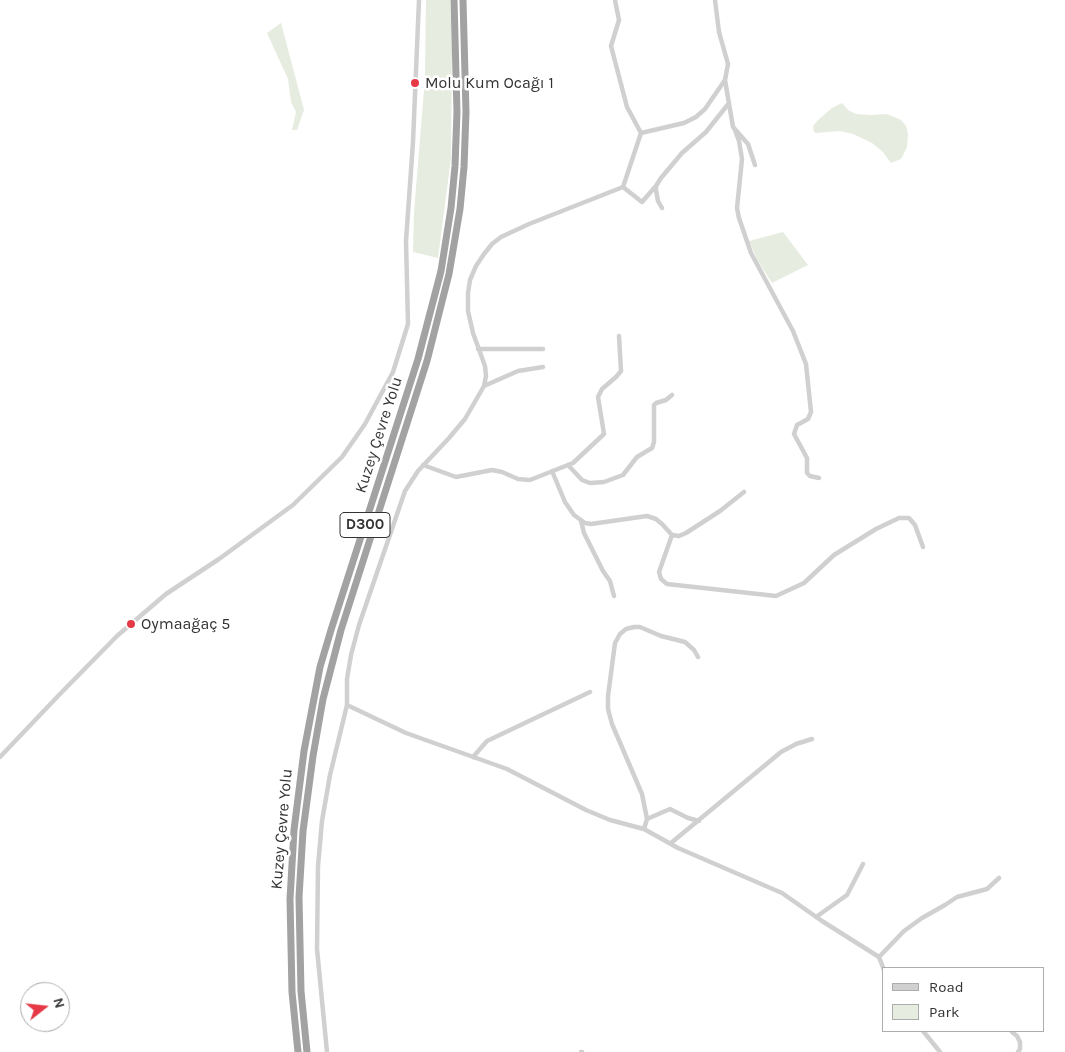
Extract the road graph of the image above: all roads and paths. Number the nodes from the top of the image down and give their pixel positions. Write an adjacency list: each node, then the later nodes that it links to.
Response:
1 (418, 0): 33 (street)
2 (454, 0): 46 (highway, Kuzey Çevre Yolu / D300)
3 (463, 0): 47 (highway, Kuzey Çevre Yolu / D300)
4 (615, 0): 9 (street)
5 (715, 0): 6 (street)
6 (725, 80): 7 (street); 9 (street)
7 (729, 103): 8 (street); 11 (street)
8 (735, 130): 10 (street); 23 (street)
9 (641, 133): 12 (street)
10 (755, 165)
11 (656, 186): 12 (street); 13 (street)
12 (623, 187): 15 (street)
13 (662, 208)
14 (619, 336): 21 (street)
15 (478, 349): 16 (street); 18 (street)
16 (543, 349)
17 (543, 367): 18 (street)
18 (484, 386): 20 (street)
19 (672, 395): 21 (street)
20 (423, 465): 22 (street); 31 (street)
21 (568, 465): 22 (street)
22 (552, 471): 25 (street)
23 (819, 478)
24 (744, 492): 26 (street)
25 (581, 521): 26 (street); 28 (street)
26 (672, 535): 27 (street)
27 (923, 547)
28 (614, 596)
29 (698, 657): 35 (street)
30 (590, 692): 34 (street)
31 (347, 705): 34 (street); 48 (street)
32 (812, 739): 36 (street)
33 (0, 757)
34 (473, 757): 37 (street)
35 (647, 819): 36 (street); 37 (street)
36 (699, 821): 38 (street)
37 (644, 829): 38 (street)
38 (670, 844): 41 (street)
39 (863, 864): 41 (street)
40 (999, 878): 42 (street)
41 (816, 917): 42 (street)
42 (880, 957): 43 (street)
43 (883, 967)
44 (924, 1032): 49 (street)
45 (1012, 1032): 50 (street)
46 (298, 1051)
47 (307, 1052)
48 (327, 1052)
49 (940, 1052)
50 (1018, 1052)

